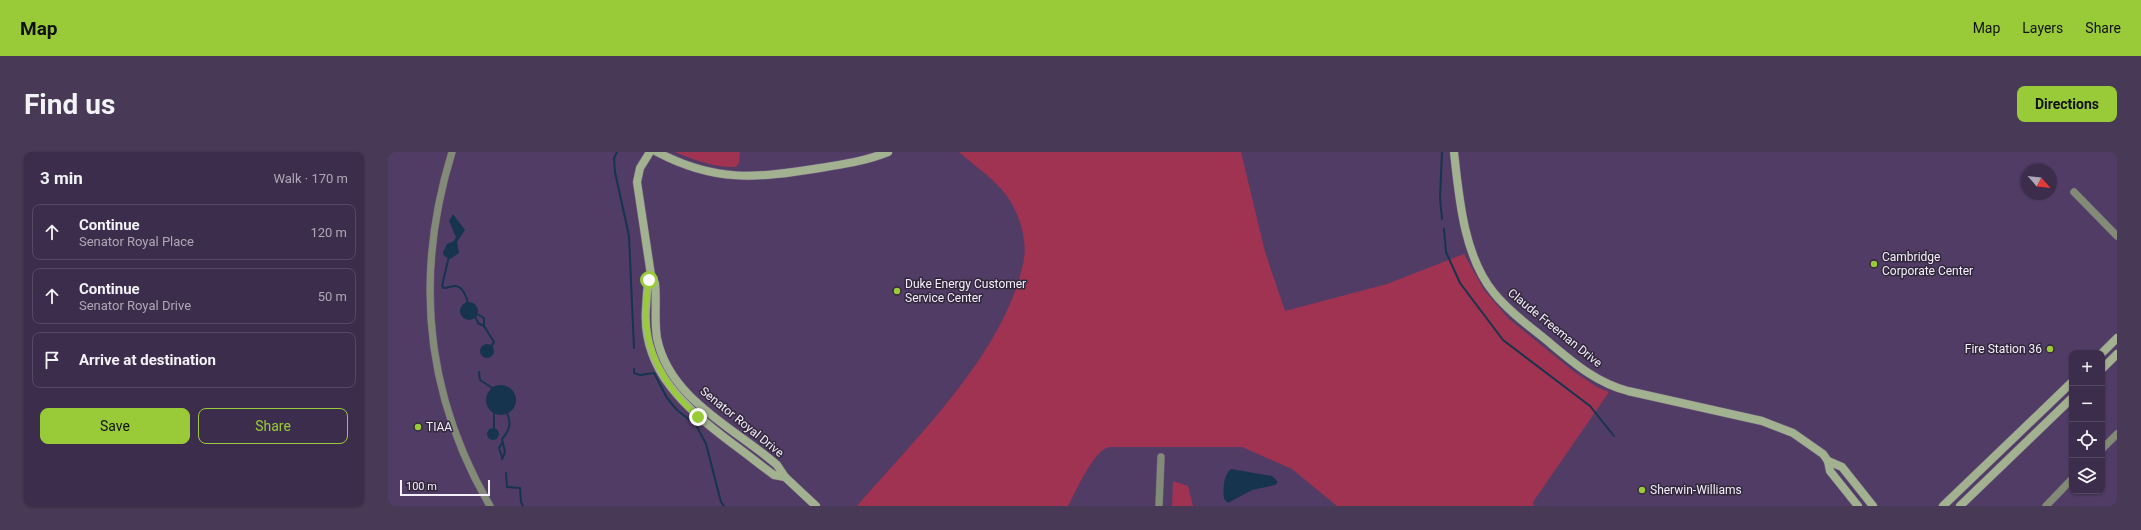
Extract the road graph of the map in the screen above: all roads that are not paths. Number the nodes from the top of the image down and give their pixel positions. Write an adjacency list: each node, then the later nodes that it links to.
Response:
1 (452, 152): 21 (street)
2 (650, 152): 8 (street, Senator Royal Drive)
3 (657, 152): 4 (street)
4 (888, 152)
5 (1454, 152): 18 (street, Claude Freeman Drive)
6 (2074, 192): 7 (street)
7 (2117, 236)
8 (651, 275): 19 (street, Senator Royal Drive); 19 (street, Senator Royal Drive)
9 (2117, 338): 10 (street)
10 (2105, 350)
11 (2117, 354): 12 (street)
12 (2105, 366)
13 (2069, 385): 26 (street)
14 (2069, 401): 27 (street)
15 (2117, 434): 16 (street)
16 (2105, 446)
17 (1161, 457): 23 (street)
18 (1828, 461): 24 (street, Claude Freeman Drive); 25 (street, Claude Freeman Drive)
19 (785, 477): 22 (street, Senator Royal Drive)
20 (2069, 482): 28 (street)
21 (490, 506)
22 (816, 506)
23 (1159, 506)
24 (1858, 506)
25 (1873, 506)
26 (1943, 506)
27 (1960, 506)
28 (2046, 506)

